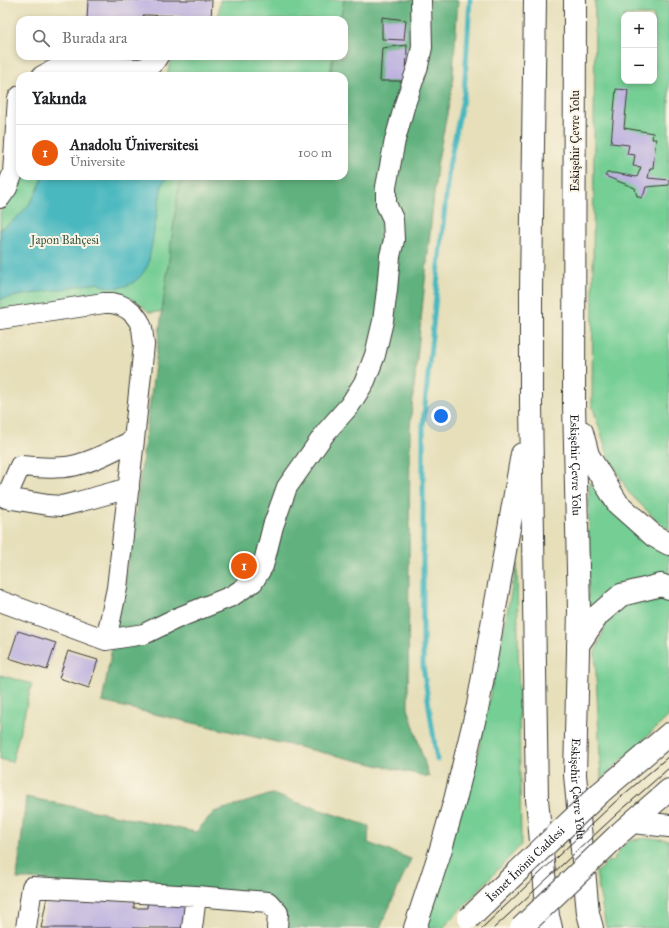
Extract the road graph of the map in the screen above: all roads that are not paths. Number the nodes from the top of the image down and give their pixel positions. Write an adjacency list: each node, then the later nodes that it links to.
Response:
1 (420, 0): 18 (street)
2 (528, 0): 7 (main road)
3 (535, 0): 7 (main road)
4 (575, 0): 11 (main road, Eskişehir Çevre Yolu)
5 (156, 60): 6 (street)
6 (51, 72)
7 (533, 123): 12 (main road)
8 (16, 128): 9 (street)
9 (0, 198)
10 (0, 319): 13 (street)
11 (574, 403): 15 (main road); 19 (main road, Eskişehir Çevre Yolu)
12 (531, 404): 29 (main road); 31 (main road)
13 (134, 440): 14 (street); 14 (street)
14 (129, 488): 18 (street)
15 (669, 544)
16 (669, 588): 19 (main road)
17 (0, 601): 18 (street)
18 (106, 640)
19 (578, 645): 32 (main road, Eskişehir Çevre Yolu)
20 (669, 734): 25 (main road, İsmet İnönü Caddesi, bridge)
21 (669, 790): 23 (main road)
22 (669, 826): 23 (main road)
23 (625, 829): 30 (main road, bridge)
24 (196, 896): 26 (street); 27 (street); 28 (street)
25 (464, 923)
26 (26, 928)
27 (192, 928)
28 (276, 928)
29 (415, 928)
30 (521, 928)
31 (551, 928)
32 (592, 928)

